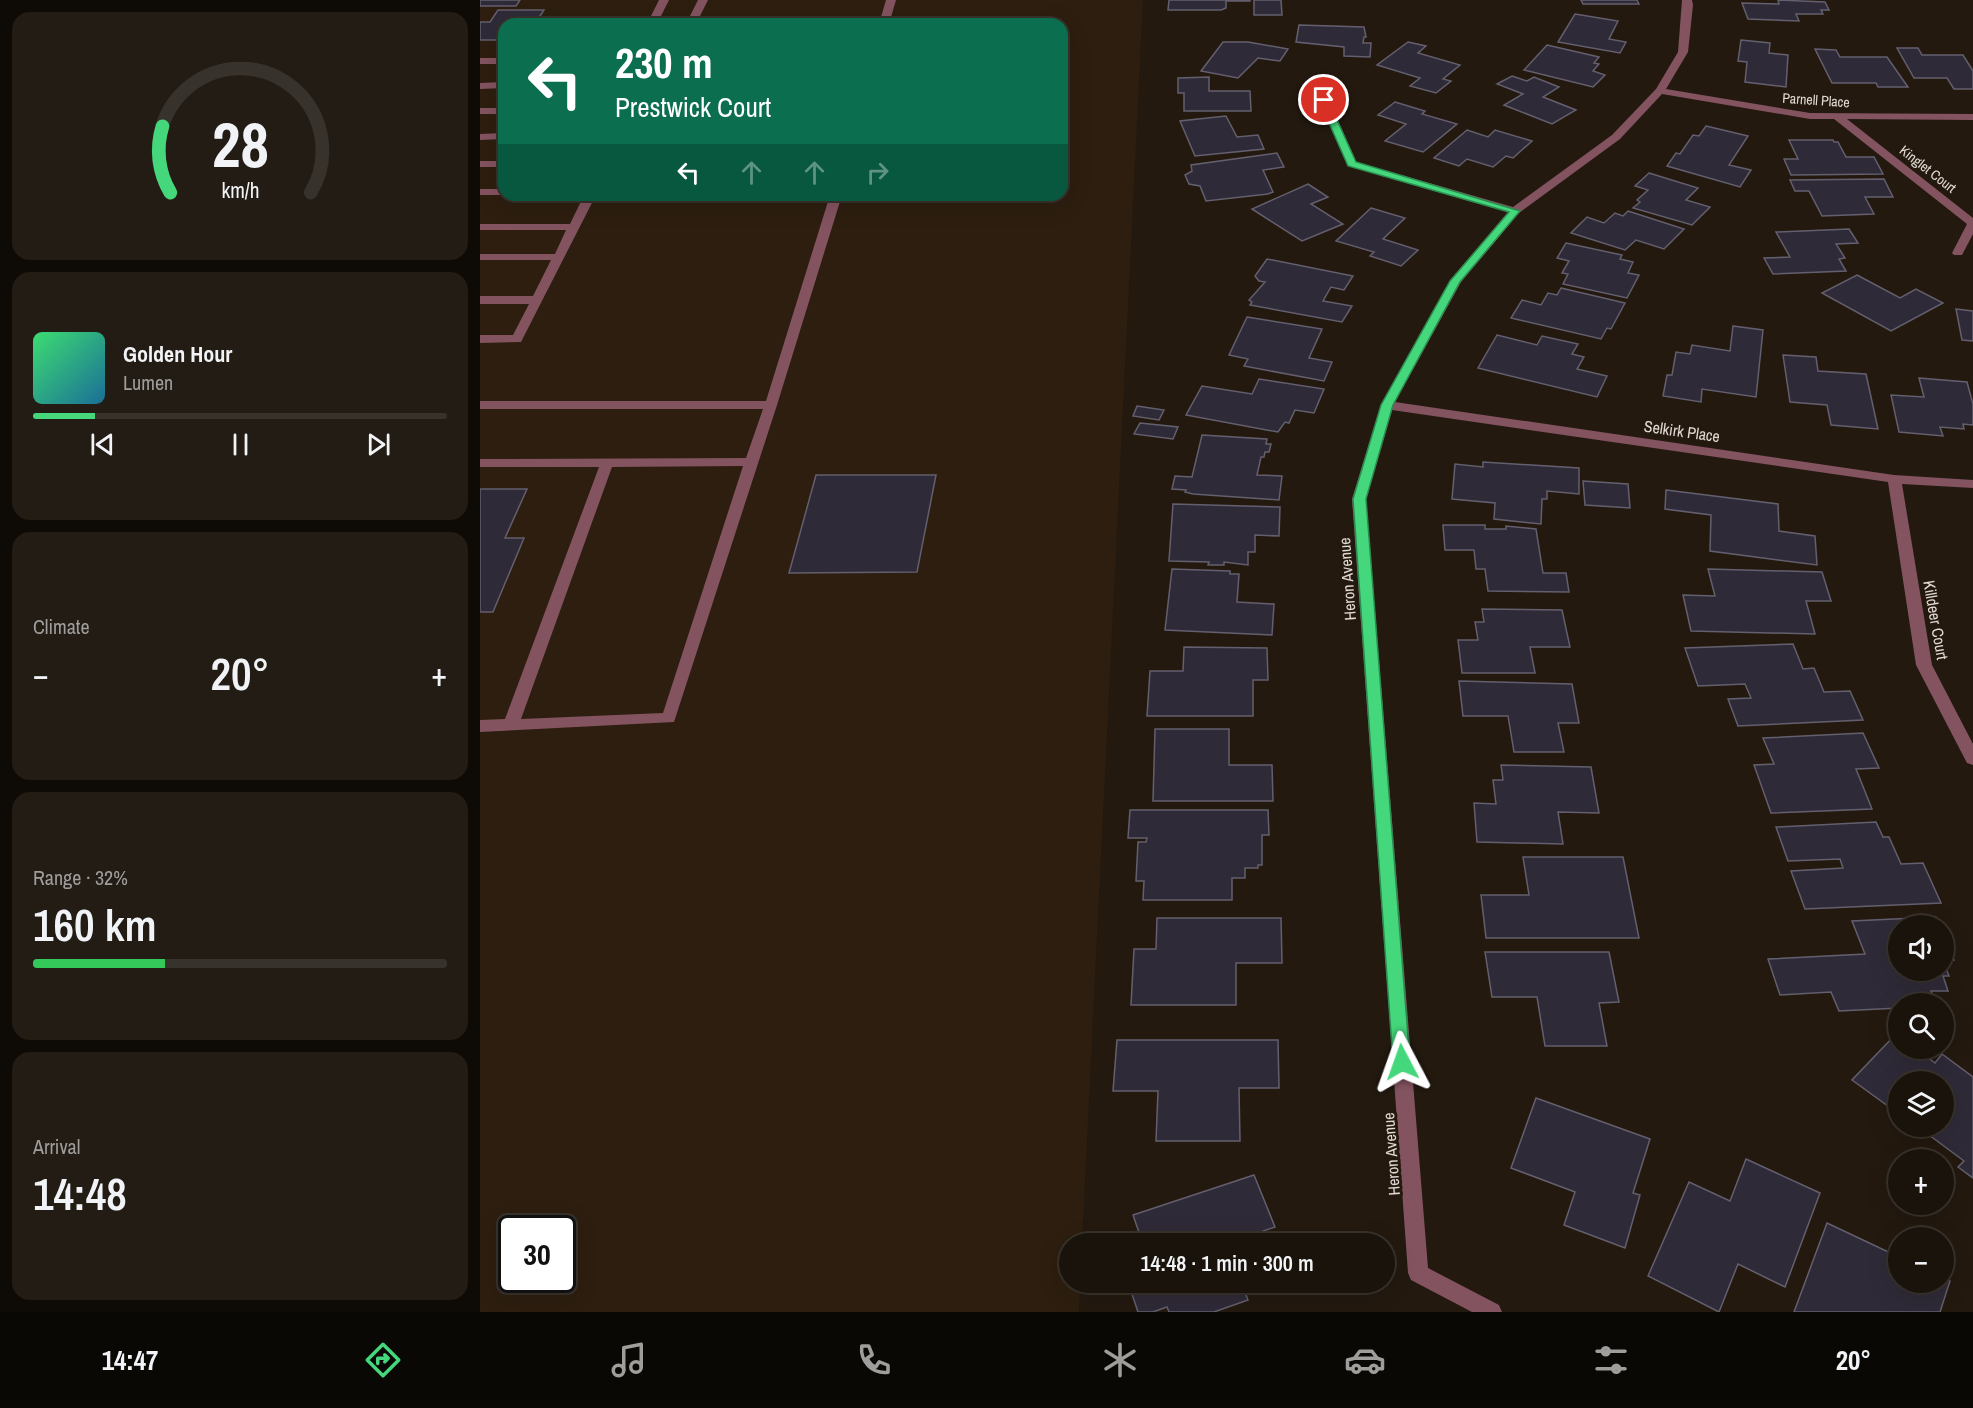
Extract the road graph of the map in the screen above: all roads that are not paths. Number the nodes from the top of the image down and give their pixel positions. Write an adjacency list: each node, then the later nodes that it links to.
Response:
1 (664, 0): 5 (street)
2 (702, 0): 6 (street)
3 (891, 0): 7 (street)
4 (1687, 0): 12 (street, Heron Avenue)
5 (655, 18)
6 (694, 18)
7 (886, 18)
8 (480, 61): 9 (street)
9 (498, 61)
10 (480, 86): 11 (street)
11 (498, 86)
12 (1660, 91): 16 (street, Parnell Place); 26 (street, Heron Avenue)
13 (1324, 100): 26 (street)
14 (480, 111): 15 (street)
15 (498, 111)
16 (1838, 117): 17 (street, Parnell Place); 29 (street, Kinglet Court)
17 (1973, 117)
18 (498, 136): 19 (street)
19 (480, 137)
20 (480, 164): 21 (street)
21 (498, 164)
22 (480, 192): 23 (street)
23 (498, 192)
24 (587, 201): 28 (street)
25 (834, 201): 36 (street)
26 (1515, 211): 37 (street, Heron Avenue)
27 (480, 227): 28 (street)
28 (574, 227): 31 (street)
29 (1958, 253)
30 (480, 257): 31 (street)
31 (559, 257): 33 (street)
32 (480, 300): 33 (street)
33 (537, 300): 34 (street)
34 (480, 339)
35 (480, 405): 36 (street)
36 (771, 405): 38 (street)
37 (1387, 405): 41 (street, Selkirk Place); 46 (street, Heron Avenue)
38 (751, 462): 40 (street); 43 (street)
39 (480, 463): 40 (street)
40 (607, 463): 43 (street)
41 (1894, 479): 42 (street, Selkirk Place); 45 (street, Killdeer Court)
42 (1973, 484)
43 (511, 724): 44 (street)
44 (480, 726)
45 (1973, 759)
46 (1492, 1312)

